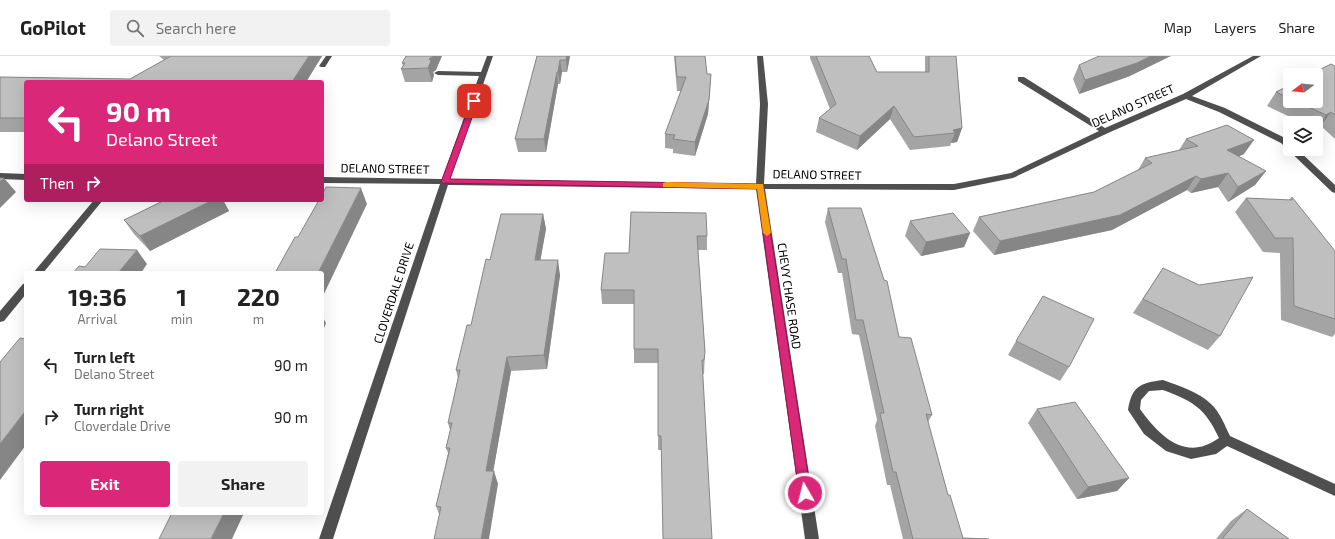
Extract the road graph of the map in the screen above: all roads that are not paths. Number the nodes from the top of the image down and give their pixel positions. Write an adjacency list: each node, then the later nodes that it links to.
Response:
1 (329, 56): 5 (street)
2 (490, 56): 7 (street, CLOVERDALE DRIVE)
3 (760, 56): 17 (street, CHEVY CHASE ROAD)
4 (1258, 56): 9 (street, DELANO STREET)
5 (324, 66)
6 (438, 73): 7 (street)
7 (484, 74): 16 (street, CLOVERDALE DRIVE)
8 (1021, 79): 10 (street)
9 (1186, 96): 10 (street, DELANO STREET); 11 (street)
10 (1105, 131): 17 (street, DELANO STREET)
11 (1283, 140)
12 (1300, 156): 18 (street)
13 (0, 176): 14 (street)
14 (24, 177)
15 (324, 180): 16 (street, DELANO STREET)
16 (445, 182): 17 (street, DELANO STREET); 25 (street, CLOVERDALE DRIVE)
17 (760, 186): 26 (street, CHEVY CHASE ROAD)
18 (1335, 190)
19 (97, 202): 20 (street)
20 (40, 271)
21 (24, 289): 22 (street)
22 (0, 318)
23 (1226, 440): 23 (street); 24 (street)
24 (1335, 490)
25 (326, 539)
26 (812, 539)

